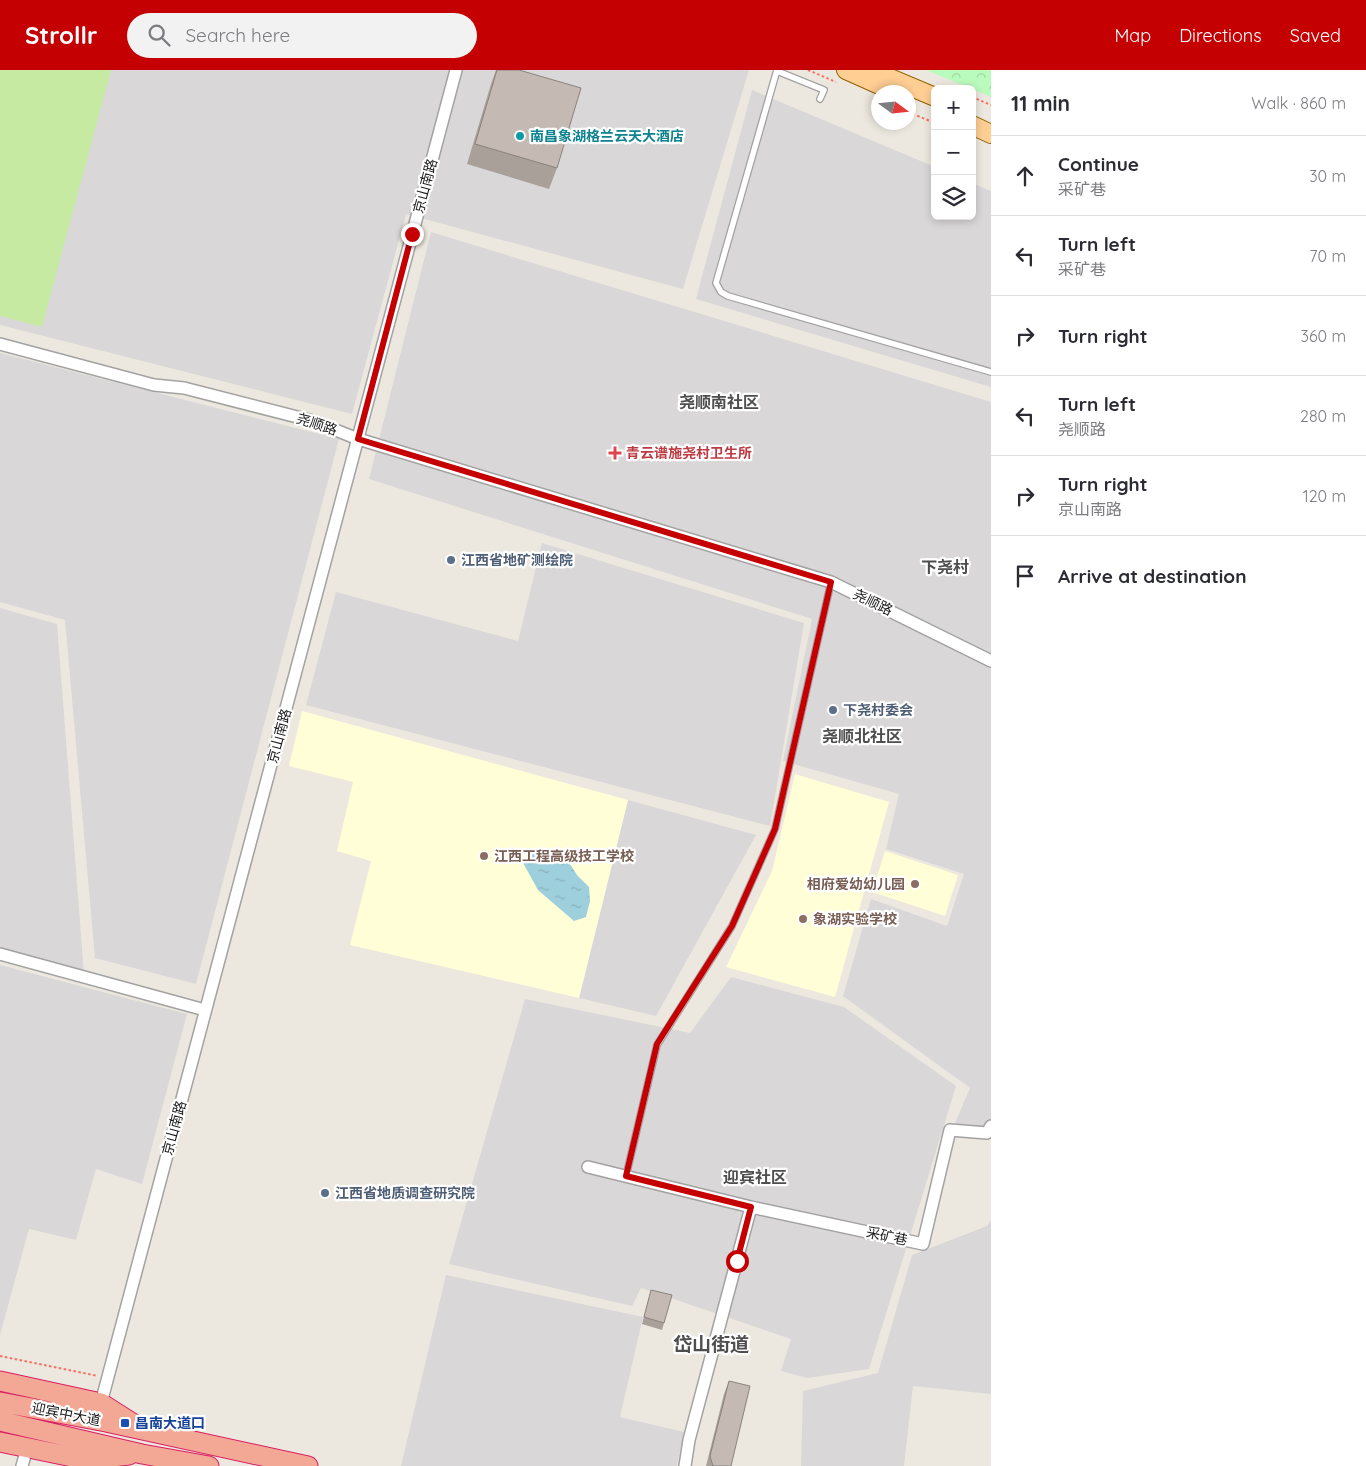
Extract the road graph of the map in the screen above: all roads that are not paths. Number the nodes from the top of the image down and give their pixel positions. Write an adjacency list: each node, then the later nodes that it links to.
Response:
1 (456, 70): 16 (street, 京山南路)
2 (777, 70): 7 (lane); 15 (lane)
3 (846, 70): 5 (main road)
4 (871, 70): 6 (main road)
5 (881, 85)
6 (931, 95)
7 (820, 99)
8 (916, 101): 9 (main road)
9 (931, 107)
10 (976, 115): 11 (main road)
11 (991, 121)
12 (976, 127): 13 (main road)
13 (991, 134)
14 (0, 344): 16 (street, 尧顺路)
15 (991, 372)
16 (358, 439): 17 (street, 尧顺路); 20 (street, 京山南路)
17 (831, 582): 18 (street, 尧顺路); 23 (lane)
18 (991, 661)
19 (0, 954): 20 (street)
20 (206, 1010): 27 (street, 京山南路)
21 (991, 1126): 24 (street, 采矿巷)
22 (588, 1168): 23 (street, 采矿巷)
23 (626, 1176): 24 (street, 采矿巷)
24 (751, 1207): 36 (street)
25 (0, 1380): 27 (highway)
26 (0, 1402): 29 (highway, 迎宾中大道)
27 (101, 1403): 29 (highway)
28 (0, 1421): 32 (highway, 迎宾中大道)
29 (146, 1431): 35 (highway, 迎宾中大道)
30 (0, 1442): 31 (highway)
31 (27, 1448): 32 (highway); 33 (street)
32 (142, 1454): 34 (highway, 迎宾中大道)
33 (22, 1466)
34 (209, 1466)
35 (308, 1466)
36 (685, 1466)

